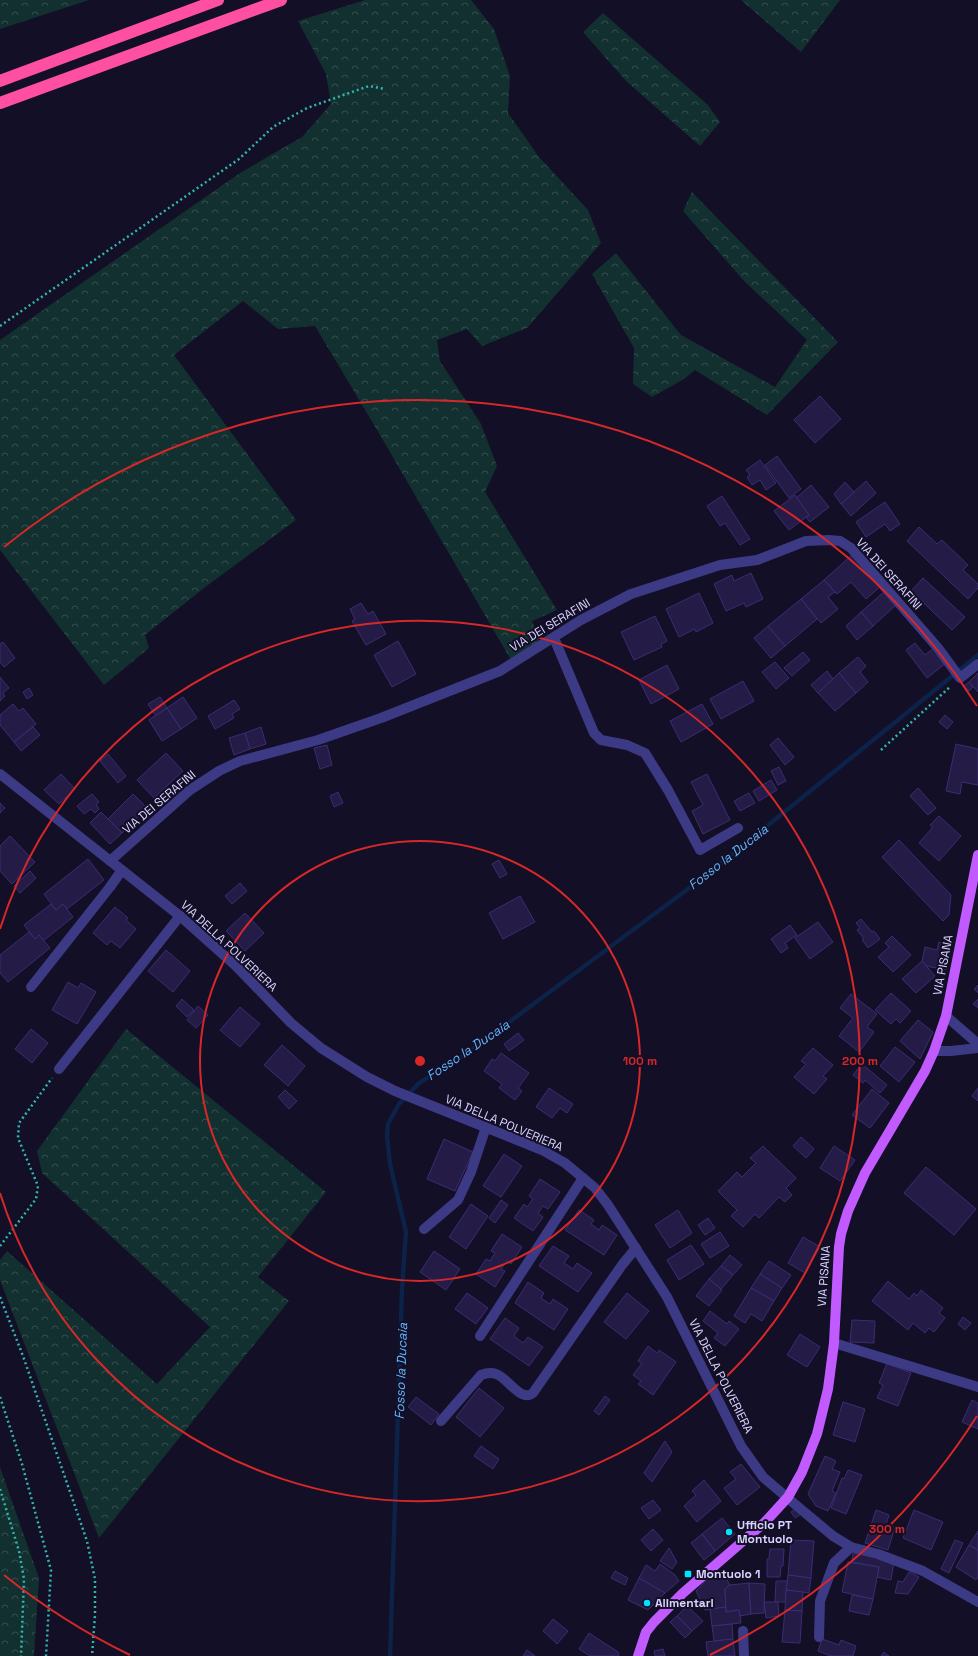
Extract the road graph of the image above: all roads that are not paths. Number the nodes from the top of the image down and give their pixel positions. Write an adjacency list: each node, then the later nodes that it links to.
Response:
1 (218, 0): 3 (highway)
2 (282, 0): 4 (highway)
3 (0, 81)
4 (0, 103)
5 (554, 638): 6 (street, VIA DEI SERAFINI); 8 (street); 10 (street, VIA DEI SERAFINI)
6 (978, 664)
7 (0, 774): 10 (street, VIA DELLA POLVERIERA)
8 (738, 828)
9 (978, 856): 14 (main road, VIA PISANA)
10 (110, 861): 11 (street, VIA DELLA POLVERIERA)
11 (122, 870): 12 (street, VIA DELLA POLVERIERA); 13 (street)
12 (180, 916): 18 (street); 19 (street, VIA DELLA POLVERIERA)
13 (31, 987)
14 (946, 1016): 15 (street); 17 (main road, VIA PISANA)
15 (978, 1044)
16 (978, 1048): 17 (street)
17 (934, 1051): 24 (main road, VIA PISANA)
18 (59, 1068)
19 (486, 1128): 20 (street, VIA DELLA POLVERIERA); 21 (street)
20 (583, 1178): 22 (street, VIA DELLA POLVERIERA); 23 (street)
21 (424, 1230)
22 (636, 1248): 26 (street); 27 (street, VIA DELLA POLVERIERA)
23 (480, 1336)
24 (834, 1343): 25 (street); 27 (main road, VIA PISANA)
25 (978, 1386)
26 (441, 1421)
27 (788, 1497): 28 (street, VIA DELLA POLVERIERA); 32 (main road, VIA PISANA)
28 (851, 1547): 29 (street, VIA DELLA POLVERIERA); 31 (street)
29 (978, 1602)
30 (743, 1631): 33 (street)
31 (819, 1637)
32 (638, 1656)
33 (744, 1656)

